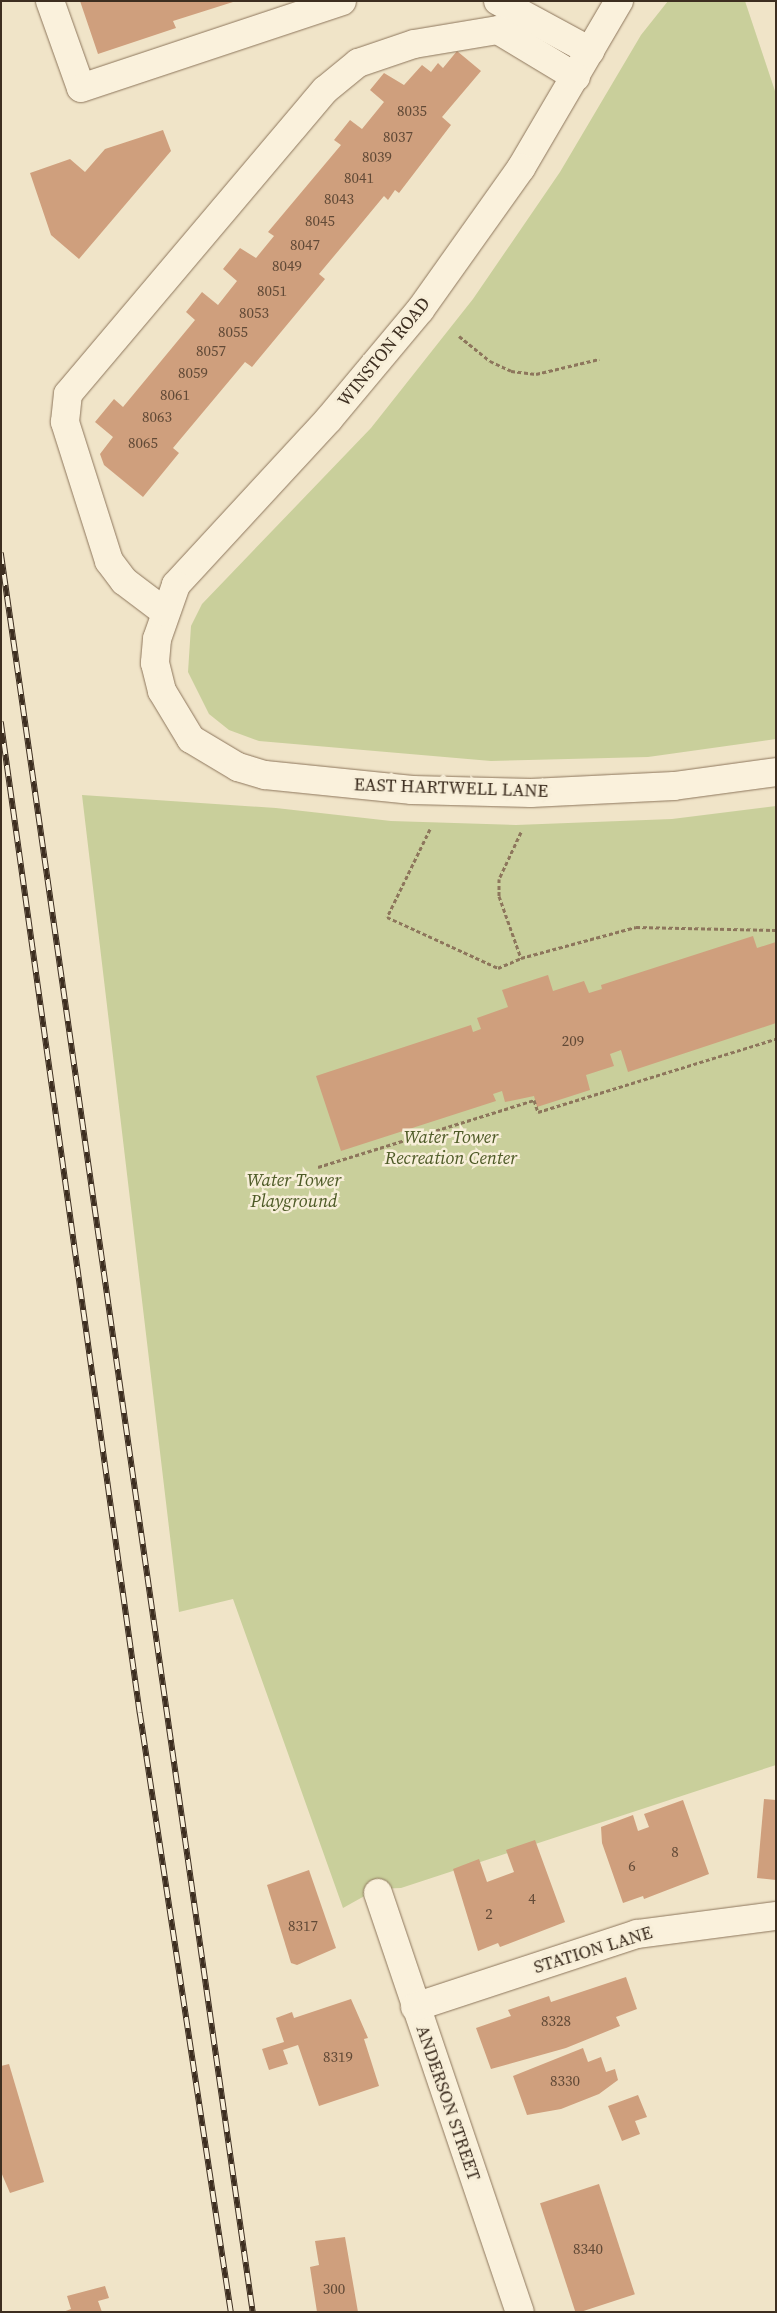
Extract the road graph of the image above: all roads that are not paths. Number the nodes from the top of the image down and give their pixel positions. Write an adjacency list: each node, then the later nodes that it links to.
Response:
1 (50, 1): 2 (street)
2 (342, 1)
3 (498, 1): 5 (street)
4 (618, 1): 5 (street, WINSTON ROAD)
5 (590, 52): 6 (street, WINSTON ROAD)
6 (576, 77): 7 (street, WINSTON ROAD); 7 (street)
7 (165, 612): 8 (street, WINSTON ROAD)
8 (162, 691): 9 (street, EAST HARTWELL LANE)
9 (776, 772)
10 (378, 1893): 12 (street, ANDERSON STREET)
11 (776, 1916): 12 (street, STATION LANE)
12 (415, 2008): 13 (street, ANDERSON STREET)
13 (520, 2312)

